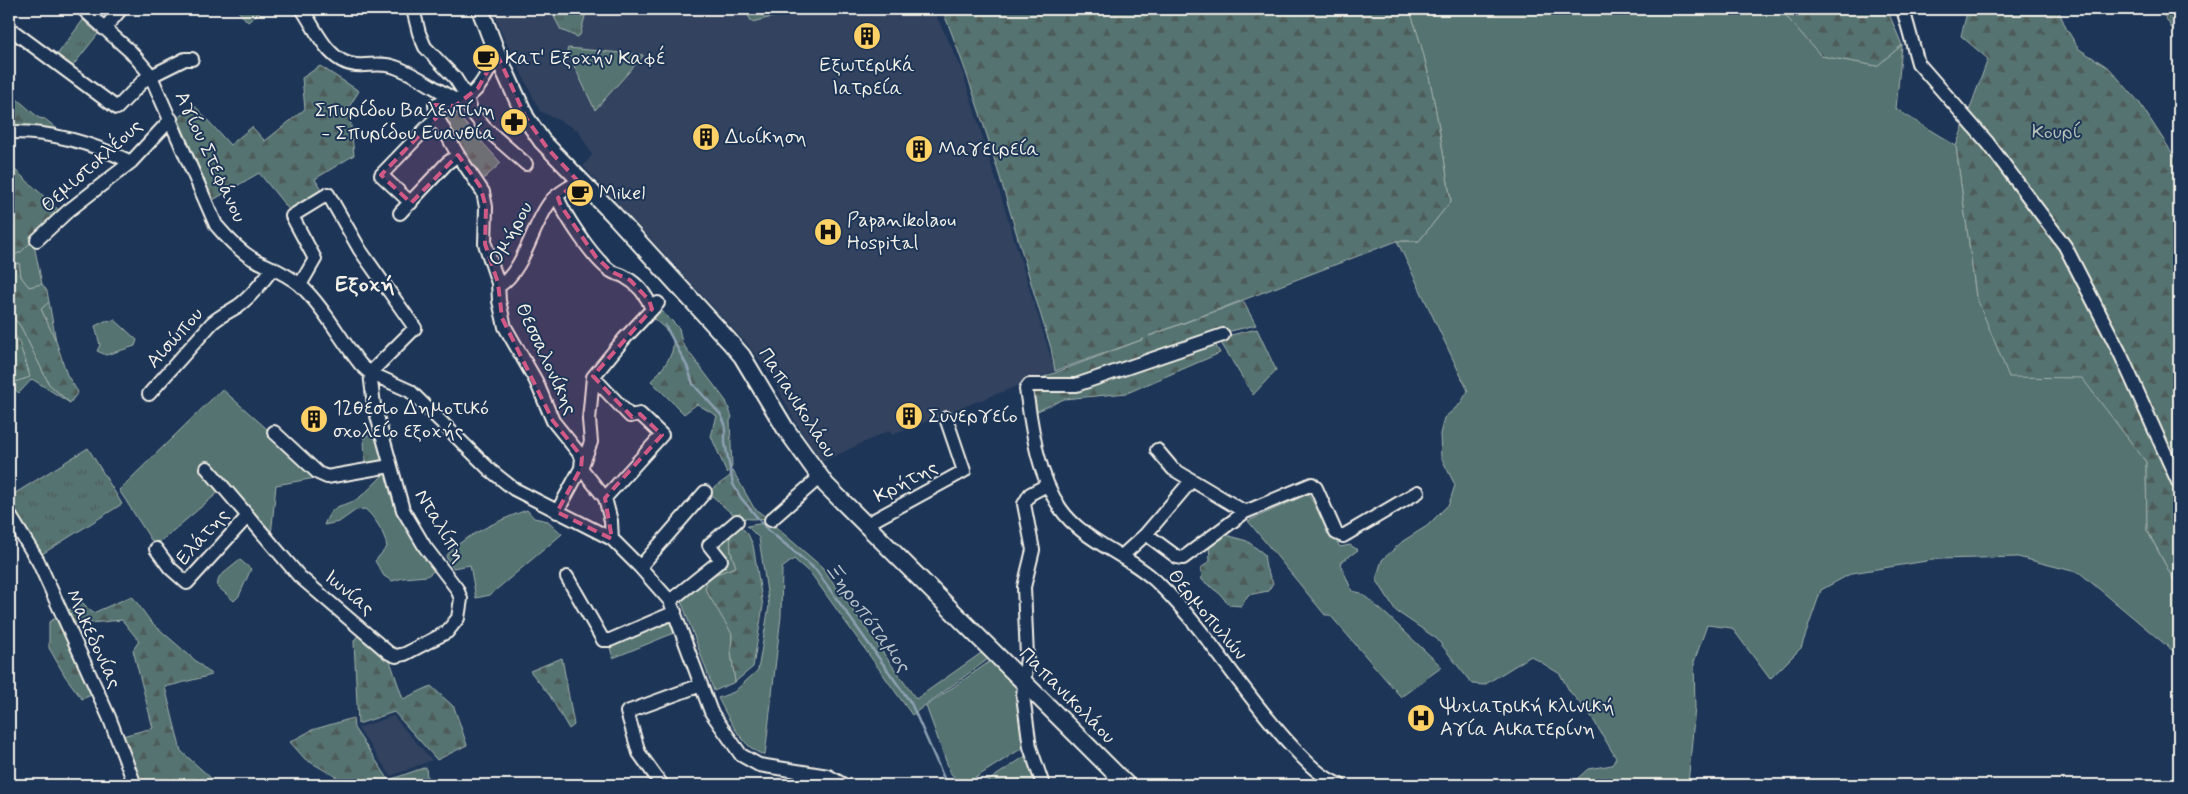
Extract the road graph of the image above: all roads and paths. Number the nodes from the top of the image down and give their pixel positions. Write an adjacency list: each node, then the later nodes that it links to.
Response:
1 (83, 9): 8 (street, Αγίου Στεφάνου)
2 (121, 9): 8 (street)
3 (302, 9): 12 (street)
4 (413, 9): 12 (street)
5 (480, 9): 9 (main road, Παπανικολάου)
6 (1903, 9): 39 (street)
7 (9, 28): 11 (street)
8 (104, 28): 11 (street, Αγίου Στεφάνου)
9 (497, 54): 12 (street); 19 (main road, Παπανικολάου)
10 (192, 59): 11 (street)
11 (150, 75): 14 (street, Αγίου Στεφάνου)
12 (464, 98): 13 (street); 18 (street)
13 (437, 117): 16 (street, Θεσσαλονίκης); 21 (street)
14 (171, 119): 17 (street, Θεμιστοκλέους); 24 (street, Αγίου Στεφάνου)
15 (9, 132): 17 (street)
16 (458, 156): 21 (street); 26 (street, Θεσσαλονίκης)
17 (131, 162): 23 (street, Θεμιστοκλέους)
18 (526, 164)
19 (578, 180): 20 (street, Ομήρου); 37 (main road, Παπανικολάου)
20 (557, 196): 26 (street, Ομήρου); 29 (street)
21 (411, 203): 22 (street)
22 (400, 214)
23 (38, 240)
24 (273, 268): 25 (street, Αγίου Στεφάνου); 30 (street, Αισώπου)
25 (300, 285): 28 (street, Αγίου Στεφάνου); 28 (street)
26 (499, 286): 36 (street, Θεσσαλονίκης)
27 (1223, 335): 40 (street, Θερμοπυλών)
28 (370, 373): 34 (street, Νταλίπη); 44 (street, Αγίου Στεφάνου)
29 (593, 377): 36 (street); 43 (street)
30 (149, 394)
31 (946, 418): 50 (street, Κρήτης)
32 (274, 432): 34 (street)
33 (1158, 450): 38 (street)
34 (390, 466): 58 (street, Νταλίπη)
35 (207, 468): 47 (street, Ιωνίας)
36 (581, 468): 43 (street, Θεσσαλονίκης); 44 (street)
37 (820, 477): 48 (street); 50 (main road, Παπανικολάου)
38 (1191, 481): 45 (street); 51 (street)
39 (2179, 484)
40 (1047, 485): 54 (street, Θερμοπυλών); 59 (street)
41 (705, 492): 55 (street)
42 (1418, 492): 45 (street)
43 (605, 498): 52 (street, Θεσσαλονίκης)
44 (557, 512): 52 (street, Αγίου Στεφάνου)
45 (1245, 512): 51 (street)
46 (9, 514): 61 (street, Μακεδονίας)
47 (247, 516): 53 (street, Ελάτης); 58 (street, Ιωνίας)
48 (771, 520)
49 (737, 521): 57 (street)
50 (865, 525): 59 (main road, Παπανικολάου)
51 (1146, 534): 54 (street)
52 (612, 539): 55 (street, Αγίου Στεφάνου)
53 (156, 549)
54 (1122, 556): 66 (street, Θερμοπυλών)
55 (640, 567): 57 (street, Αγίου Στεφάνου)
56 (567, 577): 57 (street)
57 (672, 606): 60 (street, Αγίου Στεφάνου)
58 (461, 608)
59 (1023, 682): 64 (street); 65 (main road, Παπανικολάου)
60 (700, 685): 62 (street); 63 (street, Αγίου Στεφάνου)
61 (135, 785)
62 (662, 785)
63 (844, 785)
64 (1043, 785)
65 (1127, 785)
66 (1340, 785)

